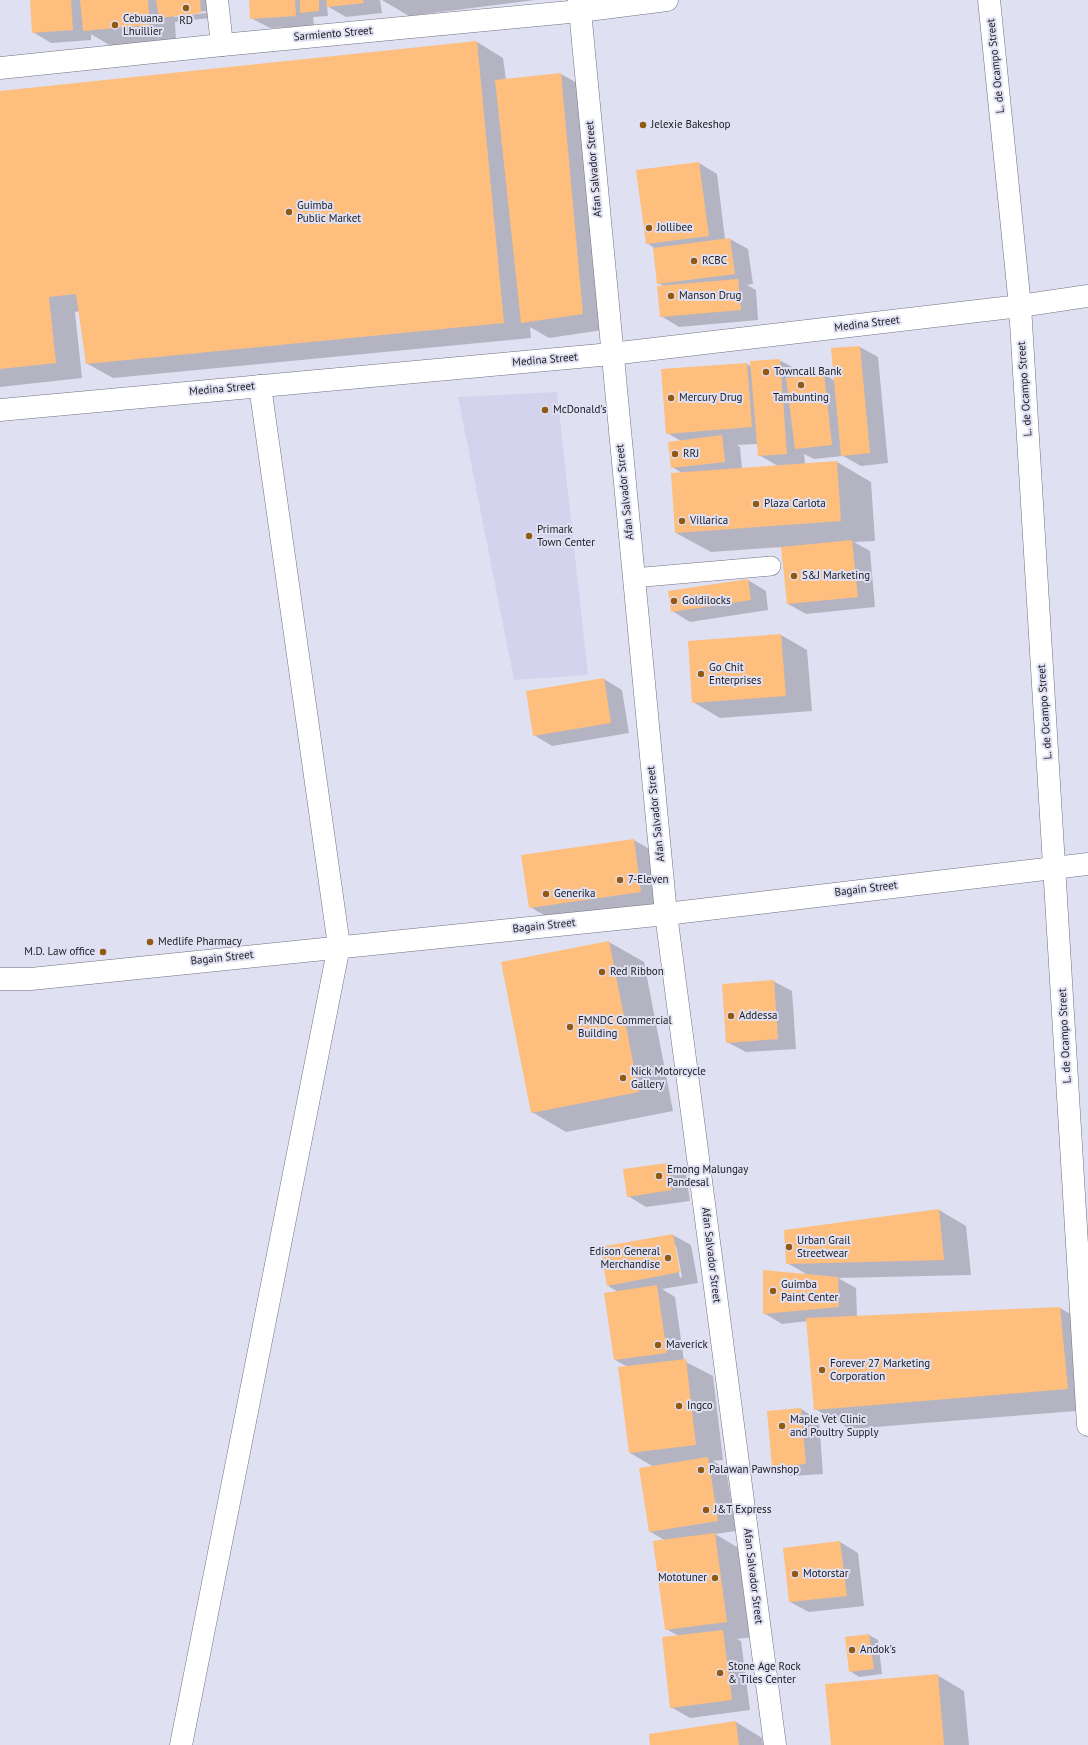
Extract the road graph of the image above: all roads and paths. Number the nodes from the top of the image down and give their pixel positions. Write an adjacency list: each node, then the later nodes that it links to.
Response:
1 (216, 0): 5 (street)
2 (666, 0): 4 (street, Sarmiento Street)
3 (989, 0): 8 (street, L. de Ocampo Street)
4 (579, 5): 5 (street, Sarmiento Street); 9 (street, Afan Salvador Street)
5 (222, 45): 6 (street, Sarmiento Street)
6 (0, 68)
7 (1088, 296): 8 (street, Medina Street)
8 (1020, 306): 9 (street, Medina Street); 15 (street, L. de Ocampo Street)
9 (611, 354): 10 (street, Medina Street); 13 (street, Afan Salvador Street)
10 (260, 386): 11 (street, Medina Street); 17 (street)
11 (0, 410)
12 (771, 566): 13 (lane)
13 (633, 578): 16 (street, Afan Salvador Street)
14 (1088, 864): 15 (street, Bagain Street)
15 (1054, 867): 16 (street, Bagain Street); 19 (street, L. de Ocampo Street)
16 (666, 914): 17 (street, Bagain Street); 21 (street, Afan Salvador Street)
17 (339, 946): 18 (street, Bagain Street); 20 (street)
18 (0, 979)
19 (1088, 1425)
20 (181, 1745)
21 (775, 1745)

